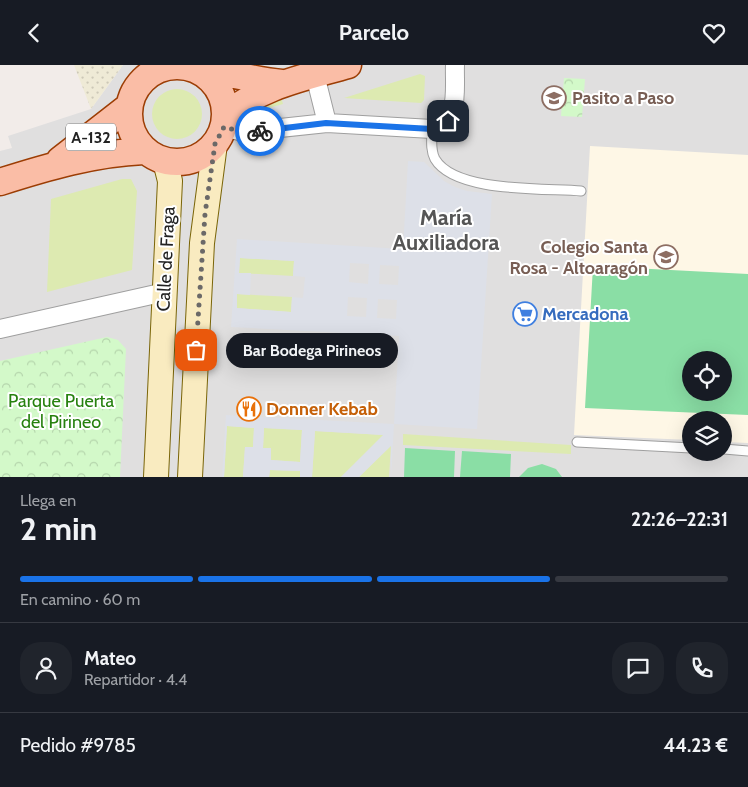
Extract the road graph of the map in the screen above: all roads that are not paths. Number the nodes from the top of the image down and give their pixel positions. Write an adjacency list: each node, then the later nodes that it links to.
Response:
1 (348, 65): 6 (main road, A-132)
2 (455, 65): 11 (street)
3 (194, 68): 4 (main road, A-132); 5 (main road, A-132); 10 (main road)
4 (153, 69): 8 (main road, A-132)
5 (241, 72): 7 (main road, A-132)
6 (315, 75): 7 (main road, A-132); 9 (street)
7 (286, 84): 10 (main road, A-132)
8 (128, 107): 12 (main road, A-132); 13 (main road, A-132)
9 (326, 123): 10 (street); 11 (street)
10 (221, 129): 12 (main road, A-132); 23 (main road, Calle de Fraga)
11 (432, 129): 15 (lane)
12 (155, 156): 13 (main road, A-132); 16 (main road, Calle de Fraga)
13 (53, 165): 14 (main road, A-132)
14 (0, 182)
15 (581, 191)
16 (165, 292): 17 (street); 22 (main road, Calle de Fraga)
17 (0, 329)
18 (577, 443): 19 (lane)
19 (682, 448)
20 (732, 450): 21 (lane)
21 (748, 451)
22 (156, 477)
23 (190, 477)

